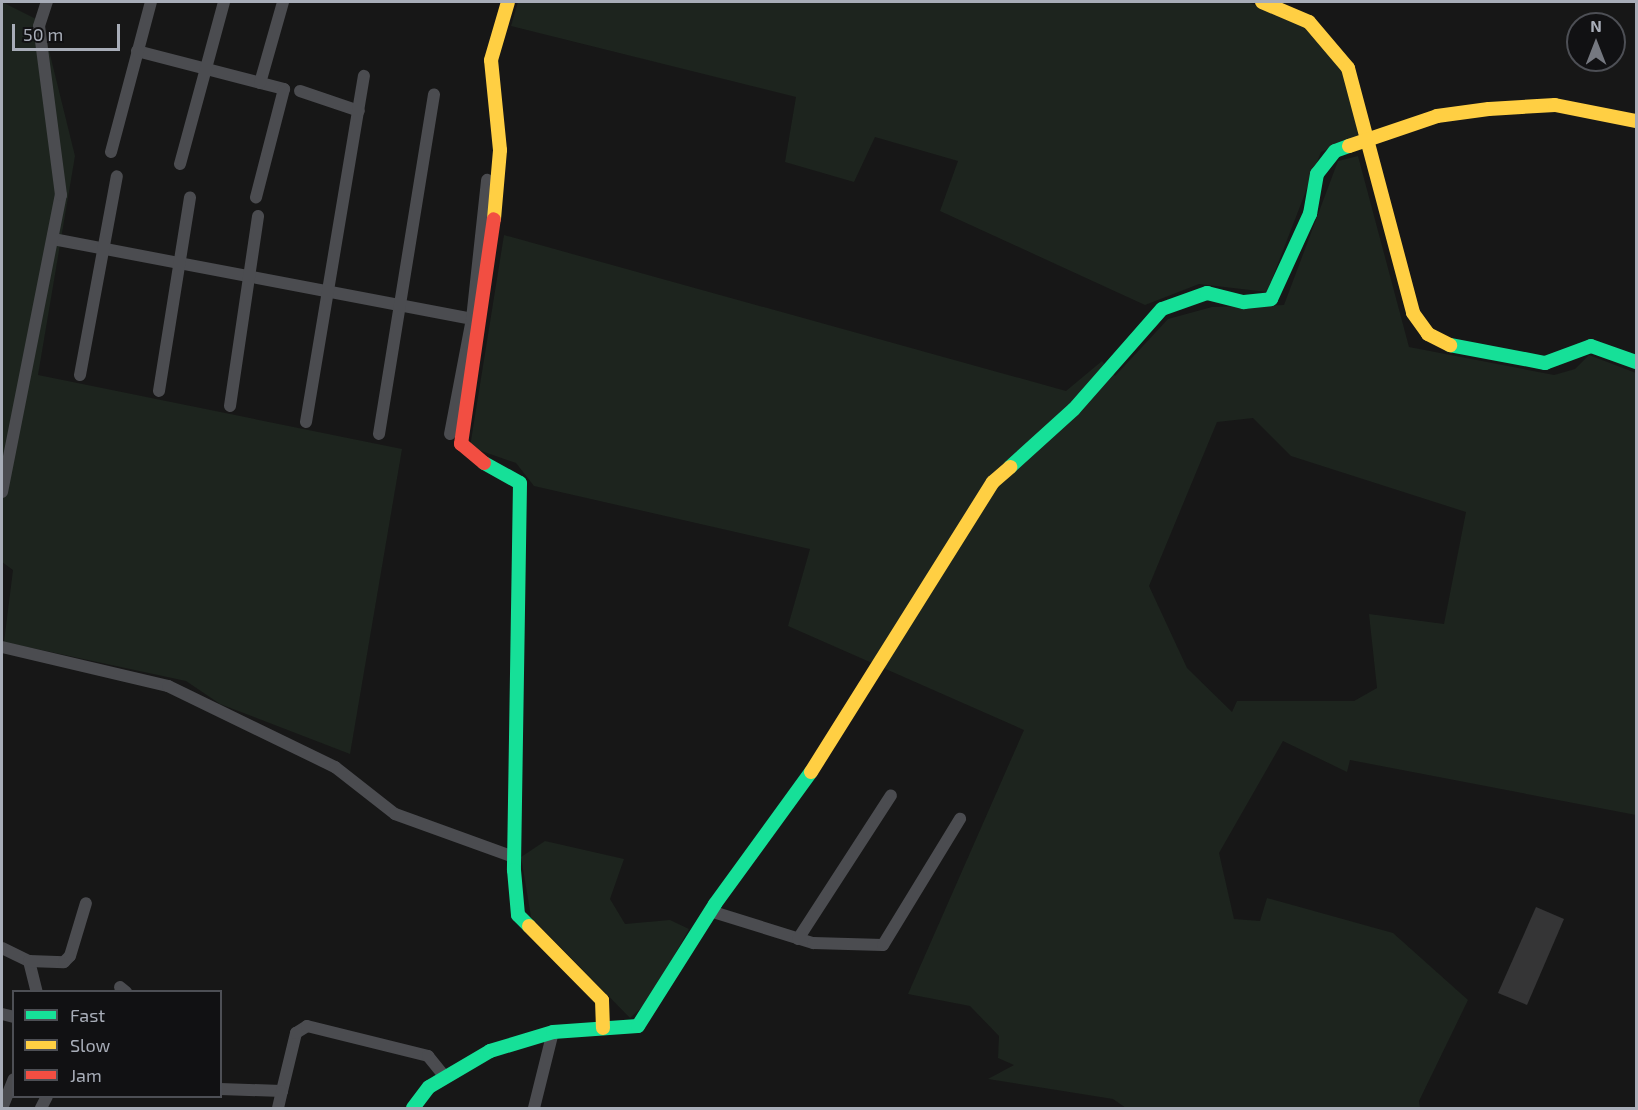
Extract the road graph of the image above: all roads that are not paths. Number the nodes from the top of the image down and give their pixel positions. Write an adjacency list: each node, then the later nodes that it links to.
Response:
1 (47, 2): 23 (street)
2 (151, 2): 7 (street)
3 (224, 2): 8 (street)
4 (283, 2): 10 (street)
5 (508, 2): 41 (street)
6 (1262, 2): 15 (street)
7 (137, 51): 8 (street); 16 (street)
8 (206, 69): 10 (street); 17 (street)
9 (364, 76): 13 (street)
10 (260, 83): 21 (street)
11 (300, 91): 13 (street)
12 (434, 94): 28 (street)
13 (359, 111): 27 (street)
14 (1636, 121): 15 (street)
15 (1367, 140): 30 (street); 43 (street)
16 (111, 152)
17 (180, 165)
18 (117, 176): 24 (street)
19 (487, 180): 29 (street)
20 (190, 197): 25 (street)
21 (256, 197)
22 (258, 216): 26 (street)
23 (53, 238): 24 (street); 37 (street)
24 (103, 248): 25 (street); 31 (street)
25 (182, 263): 26 (street); 32 (street)
26 (250, 276): 27 (street); 33 (street)
27 (330, 292): 28 (street); 34 (street)
28 (400, 305): 29 (street); 35 (street)
29 (472, 319): 36 (street)
30 (1636, 362)
31 (80, 375)
32 (159, 391)
33 (230, 406)
34 (306, 422)
35 (379, 434)
36 (450, 434)
37 (2, 492)
38 (2, 647): 41 (street)
39 (891, 795): 44 (street)
40 (960, 819): 44 (street)
41 (514, 857): 48 (street)
42 (86, 903): 46 (street)
43 (710, 911): 44 (street); 48 (street)
44 (798, 939)
45 (2, 948): 46 (street)
46 (29, 961): 47 (street)
47 (36, 990)
48 (603, 1028): 49 (street)
49 (553, 1032): 50 (street); 57 (street)
50 (445, 1077): 53 (street); 56 (street)
51 (12, 1084): 54 (street)
52 (222, 1089): 53 (street)
53 (282, 1091): 55 (street)
54 (2, 1108)
55 (278, 1108)
56 (413, 1108)
57 (534, 1108)

